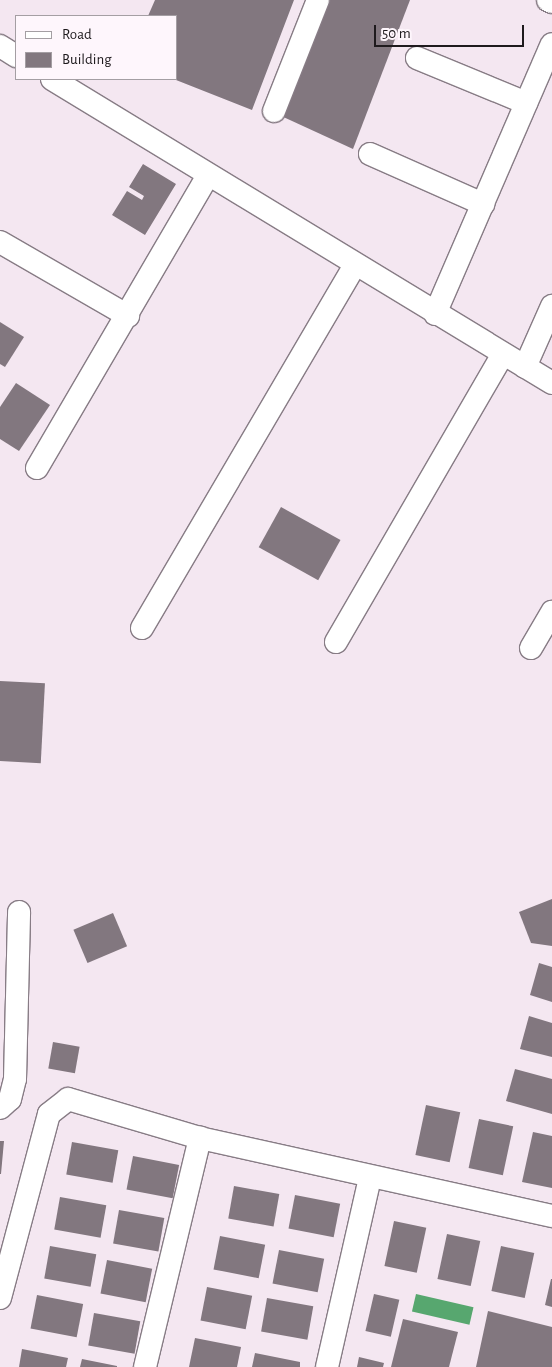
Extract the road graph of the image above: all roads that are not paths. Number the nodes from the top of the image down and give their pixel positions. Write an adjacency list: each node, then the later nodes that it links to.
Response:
1 (318, 0): 10 (street)
2 (548, 0): 3 (street)
3 (552, 2)
4 (552, 44): 9 (street)
5 (0, 46): 6 (street)
6 (15, 55)
7 (417, 58): 9 (street)
8 (54, 80): 12 (street)
9 (526, 103): 13 (street)
10 (274, 111)
11 (370, 154): 13 (street)
12 (207, 177): 15 (street); 18 (street)
13 (483, 204): 17 (street)
14 (0, 242): 18 (street)
15 (354, 266): 17 (street); 24 (street)
16 (552, 306): 20 (street)
17 (435, 314): 19 (street)
18 (128, 316): 22 (street)
19 (503, 354): 20 (street); 25 (street)
20 (525, 367): 21 (street)
21 (552, 383)
22 (37, 468)
23 (552, 612): 26 (street)
24 (142, 628)
25 (336, 642)
26 (531, 648)
27 (20, 912): 28 (street)
28 (0, 1108)
29 (200, 1138): 30 (street); 32 (street); 33 (street)
30 (370, 1178): 31 (street); 34 (street)
31 (552, 1216)
32 (0, 1298)
33 (145, 1367)
34 (327, 1367)

